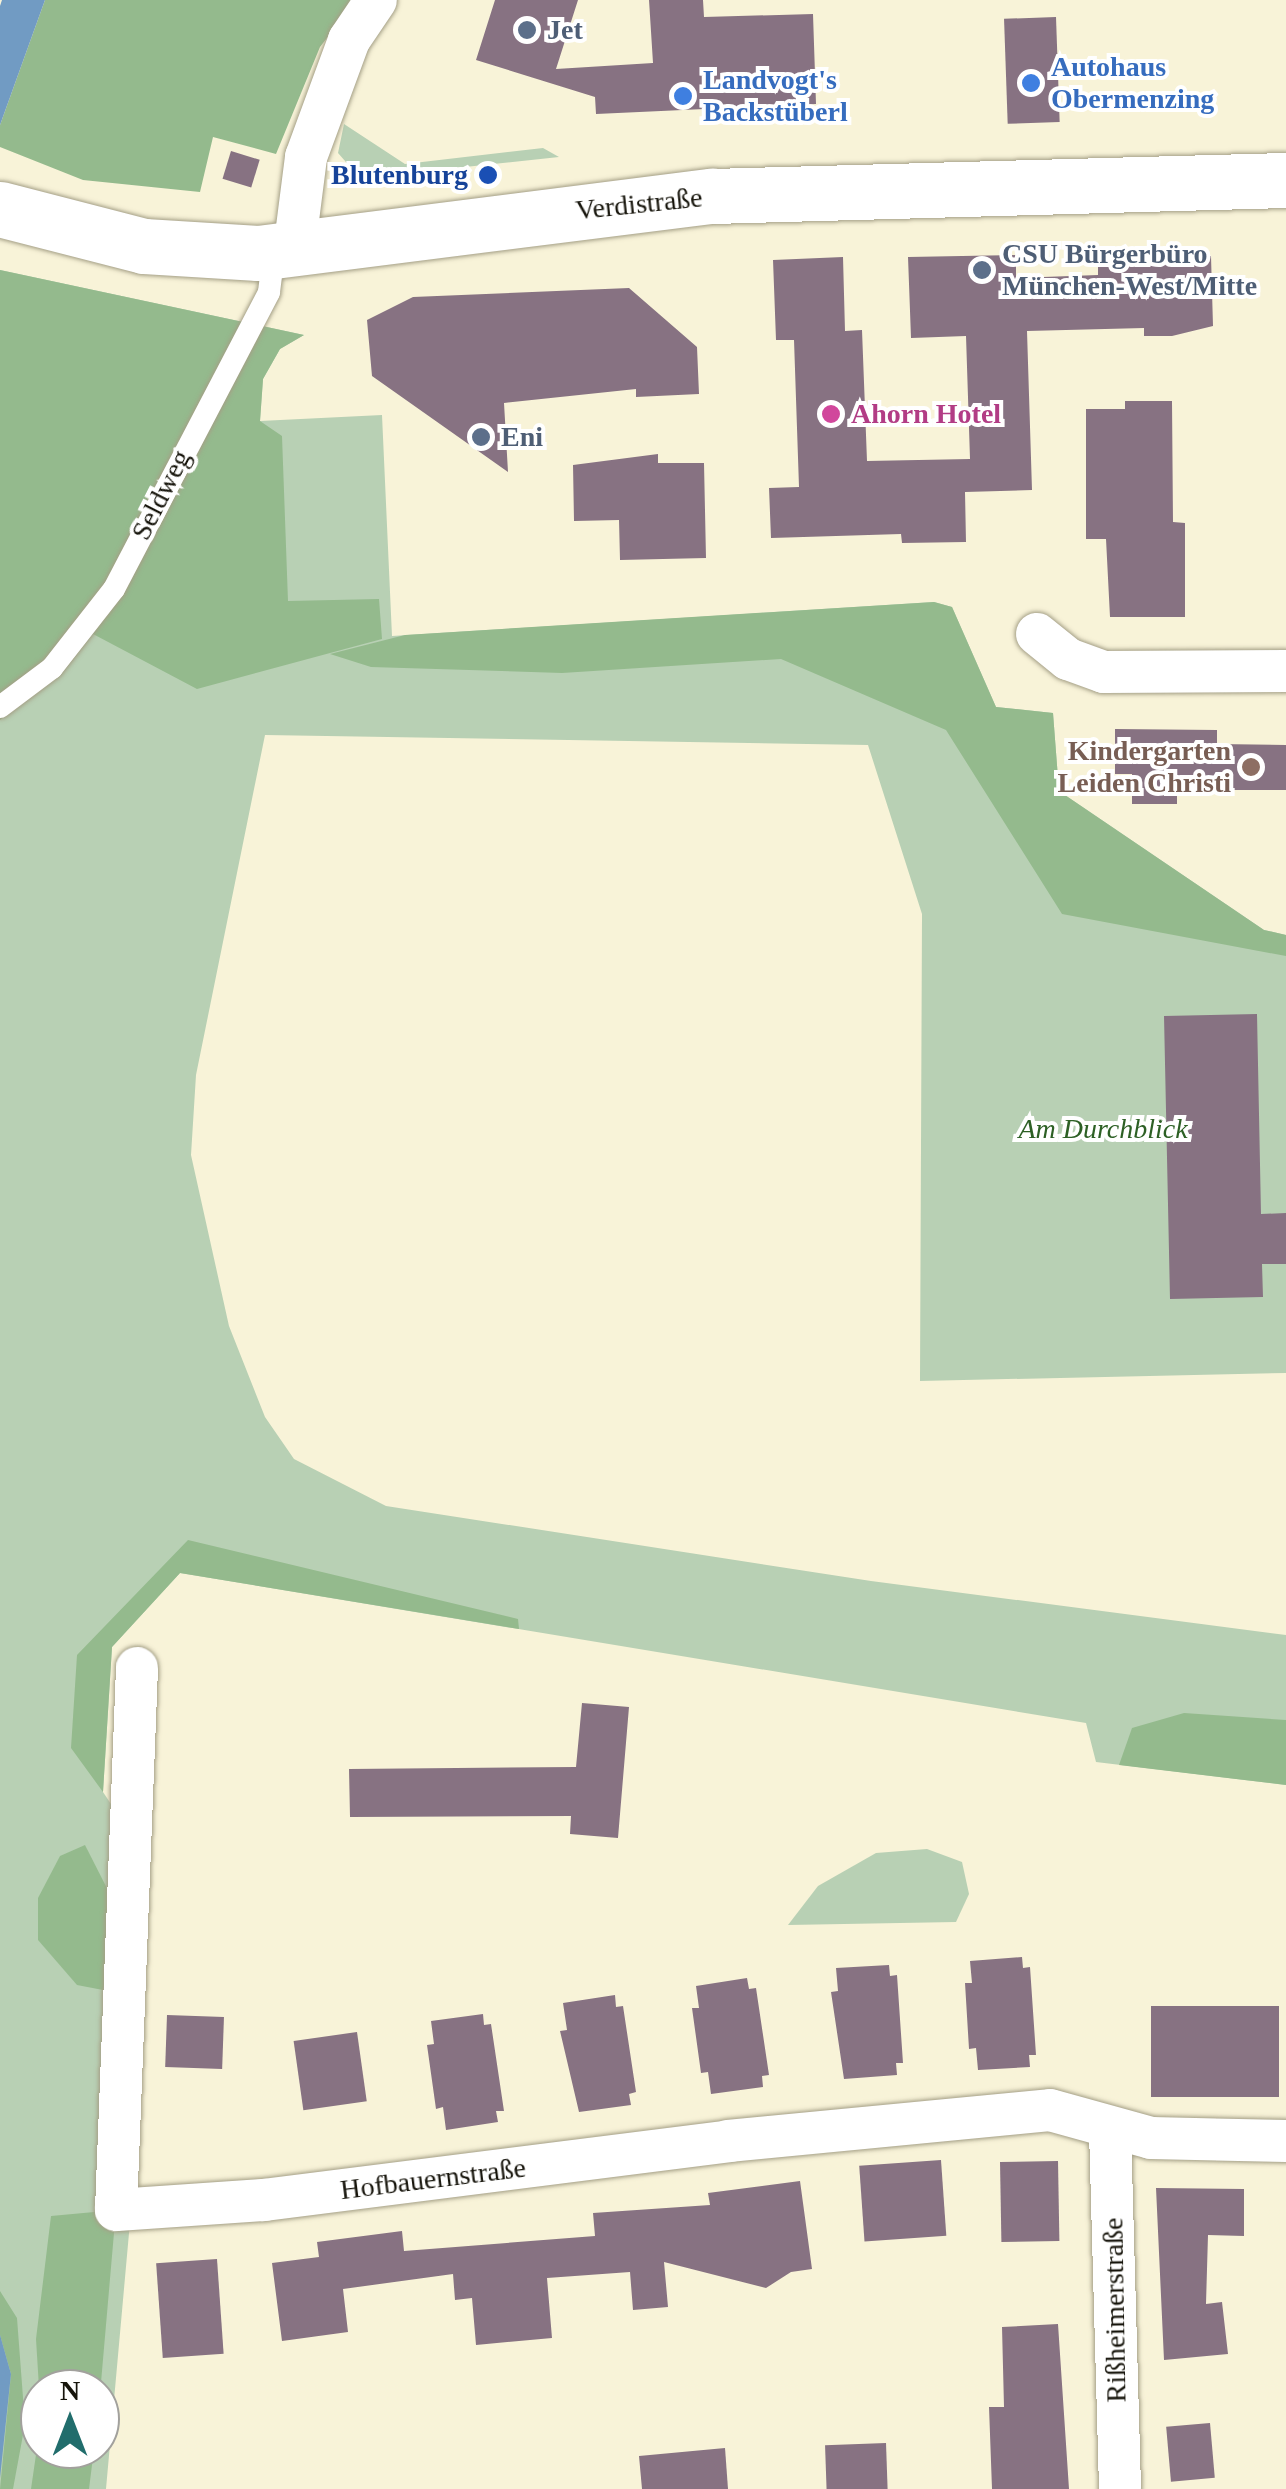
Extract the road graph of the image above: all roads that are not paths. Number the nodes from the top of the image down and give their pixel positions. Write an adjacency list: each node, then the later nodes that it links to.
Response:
1 (376, 0): 4 (street)
2 (1286, 180): 4 (main road, Verdistraße)
3 (0, 209): 4 (main road, Verdistraße)
4 (284, 252): 7 (lane, Seldweg)
5 (1036, 634): 6 (street)
6 (1286, 671)
7 (0, 707)
8 (137, 1668): 9 (street, Hofbauernstraße)
9 (1110, 2130): 10 (street, Hofbauernstraße); 11 (street, Rißheimerstraße)
10 (1286, 2141)
11 (1120, 2489)

